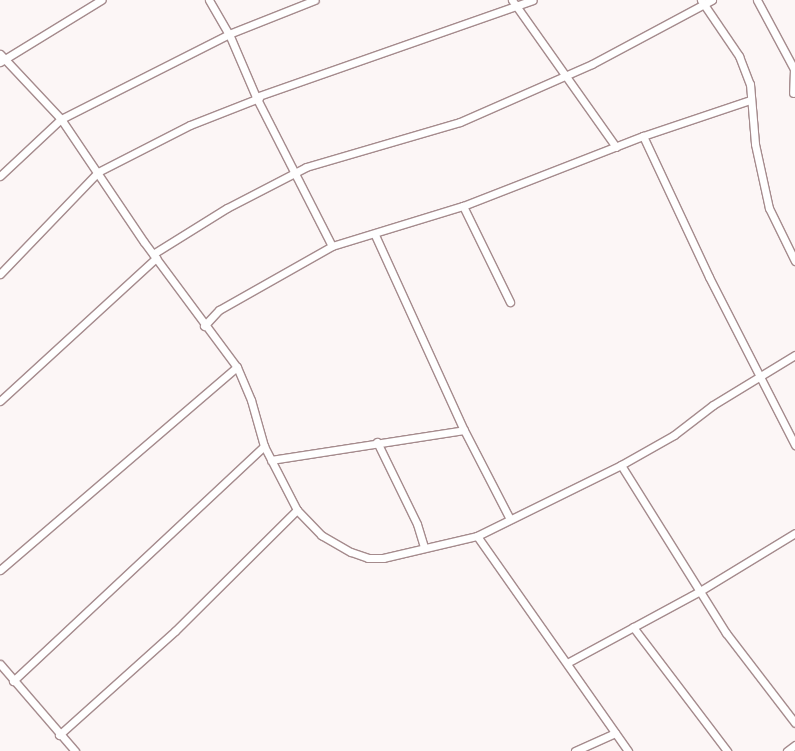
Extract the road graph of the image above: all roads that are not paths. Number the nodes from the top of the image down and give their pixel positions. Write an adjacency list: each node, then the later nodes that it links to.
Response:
1 (101, 0): 11 (street)
2 (208, 0): 10 (street)
3 (315, 0): 10 (street)
4 (512, 0): 9 (street)
5 (533, 0): 9 (street)
6 (712, 0): 8 (street)
7 (757, 0): 13 (street)
8 (703, 2): 12 (street); 15 (street)
9 (517, 8): 12 (street); 14 (street)
10 (230, 34): 14 (street); 16 (street)
11 (2, 58): 16 (street)
12 (567, 74): 18 (street); 20 (street)
13 (793, 92)
14 (258, 98): 19 (street); 20 (street)
15 (750, 100): 17 (street); 26 (street)
16 (61, 119): 19 (street); 21 (street)
17 (643, 136): 18 (street); 32 (street)
18 (616, 147): 22 (street)
19 (98, 172): 25 (street); 27 (street)
20 (297, 172): 24 (street); 25 (street)
21 (0, 176)
22 (464, 206): 23 (street); 28 (street)
23 (376, 235): 24 (street); 34 (street)
24 (332, 246): 29 (street)
25 (155, 256): 29 (street); 33 (street)
26 (795, 261)
27 (0, 274)
28 (510, 302)
29 (204, 326): 31 (street)
30 (795, 355): 32 (street)
31 (238, 367): 37 (street); 45 (street)
32 (759, 379): 36 (street); 39 (street)
33 (0, 401)
34 (464, 430): 35 (street); 41 (street)
35 (377, 442): 38 (street); 44 (street)
36 (795, 445)
37 (264, 446): 38 (street); 50 (street)
38 (271, 460): 40 (street)
39 (621, 465): 41 (street); 46 (street)
40 (297, 510): 44 (street); 53 (street)
41 (510, 519): 43 (street)
42 (795, 533): 46 (street)
43 (477, 536): 44 (street); 48 (street)
44 (424, 547)
45 (0, 570)
46 (700, 591): 47 (street); 51 (street)
47 (633, 627): 48 (street); 58 (street)
48 (567, 663): 52 (street)
49 (0, 664): 50 (street)
50 (13, 681): 53 (street)
51 (795, 723)
52 (615, 733): 56 (street); 57 (street)
53 (59, 735): 55 (street)
54 (795, 745): 59 (street)
55 (74, 751)
56 (575, 751)
57 (628, 751)
58 (727, 751)
59 (787, 751)

